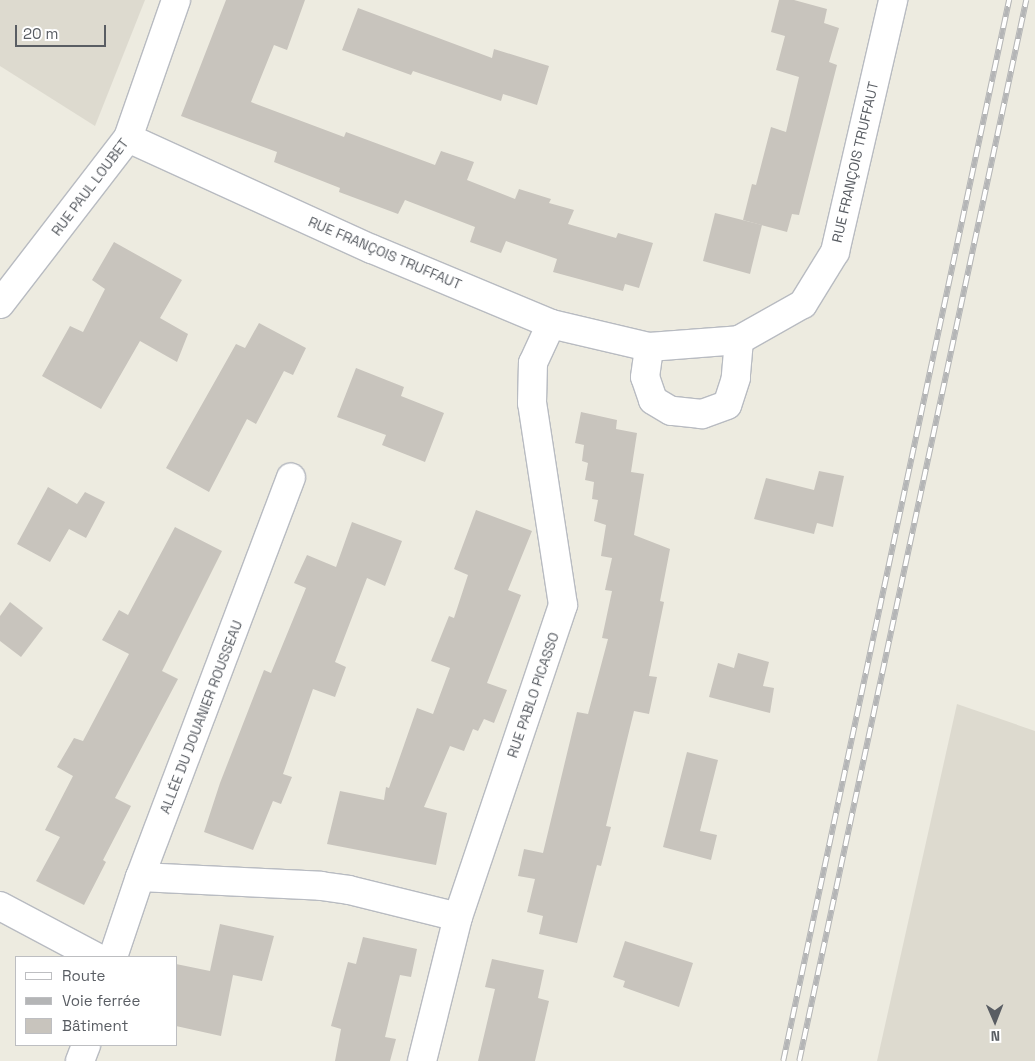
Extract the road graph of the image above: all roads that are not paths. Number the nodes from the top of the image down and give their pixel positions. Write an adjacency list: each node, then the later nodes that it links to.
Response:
1 (176, 0): 3 (street, RUE PAUL LOUBET)
2 (893, 0): 6 (street, RUE FRANÇOIS TRUFFAUT)
3 (128, 138): 4 (street, RUE PAUL LOUBET); 5 (street, RUE FRANÇOIS TRUFFAUT)
4 (0, 304)
5 (551, 324): 7 (street, RUE FRANÇOIS TRUFFAUT); 11 (street, RUE PABLO PICASSO)
6 (739, 340): 7 (street, RUE FRANÇOIS TRUFFAUT); 7 (street)
7 (649, 347)
8 (291, 478): 9 (street, ALLÉE DU DOUANIER ROUSSEAU)
9 (140, 877): 11 (street); 13 (street, ALLÉE DU DOUANIER ROUSSEAU)
10 (0, 906): 12 (street)
11 (458, 918): 16 (street, RUE PABLO PICASSO)
12 (94, 956)
13 (113, 956)
14 (86, 1046): 15 (street)
15 (80, 1061)
16 (422, 1061)

